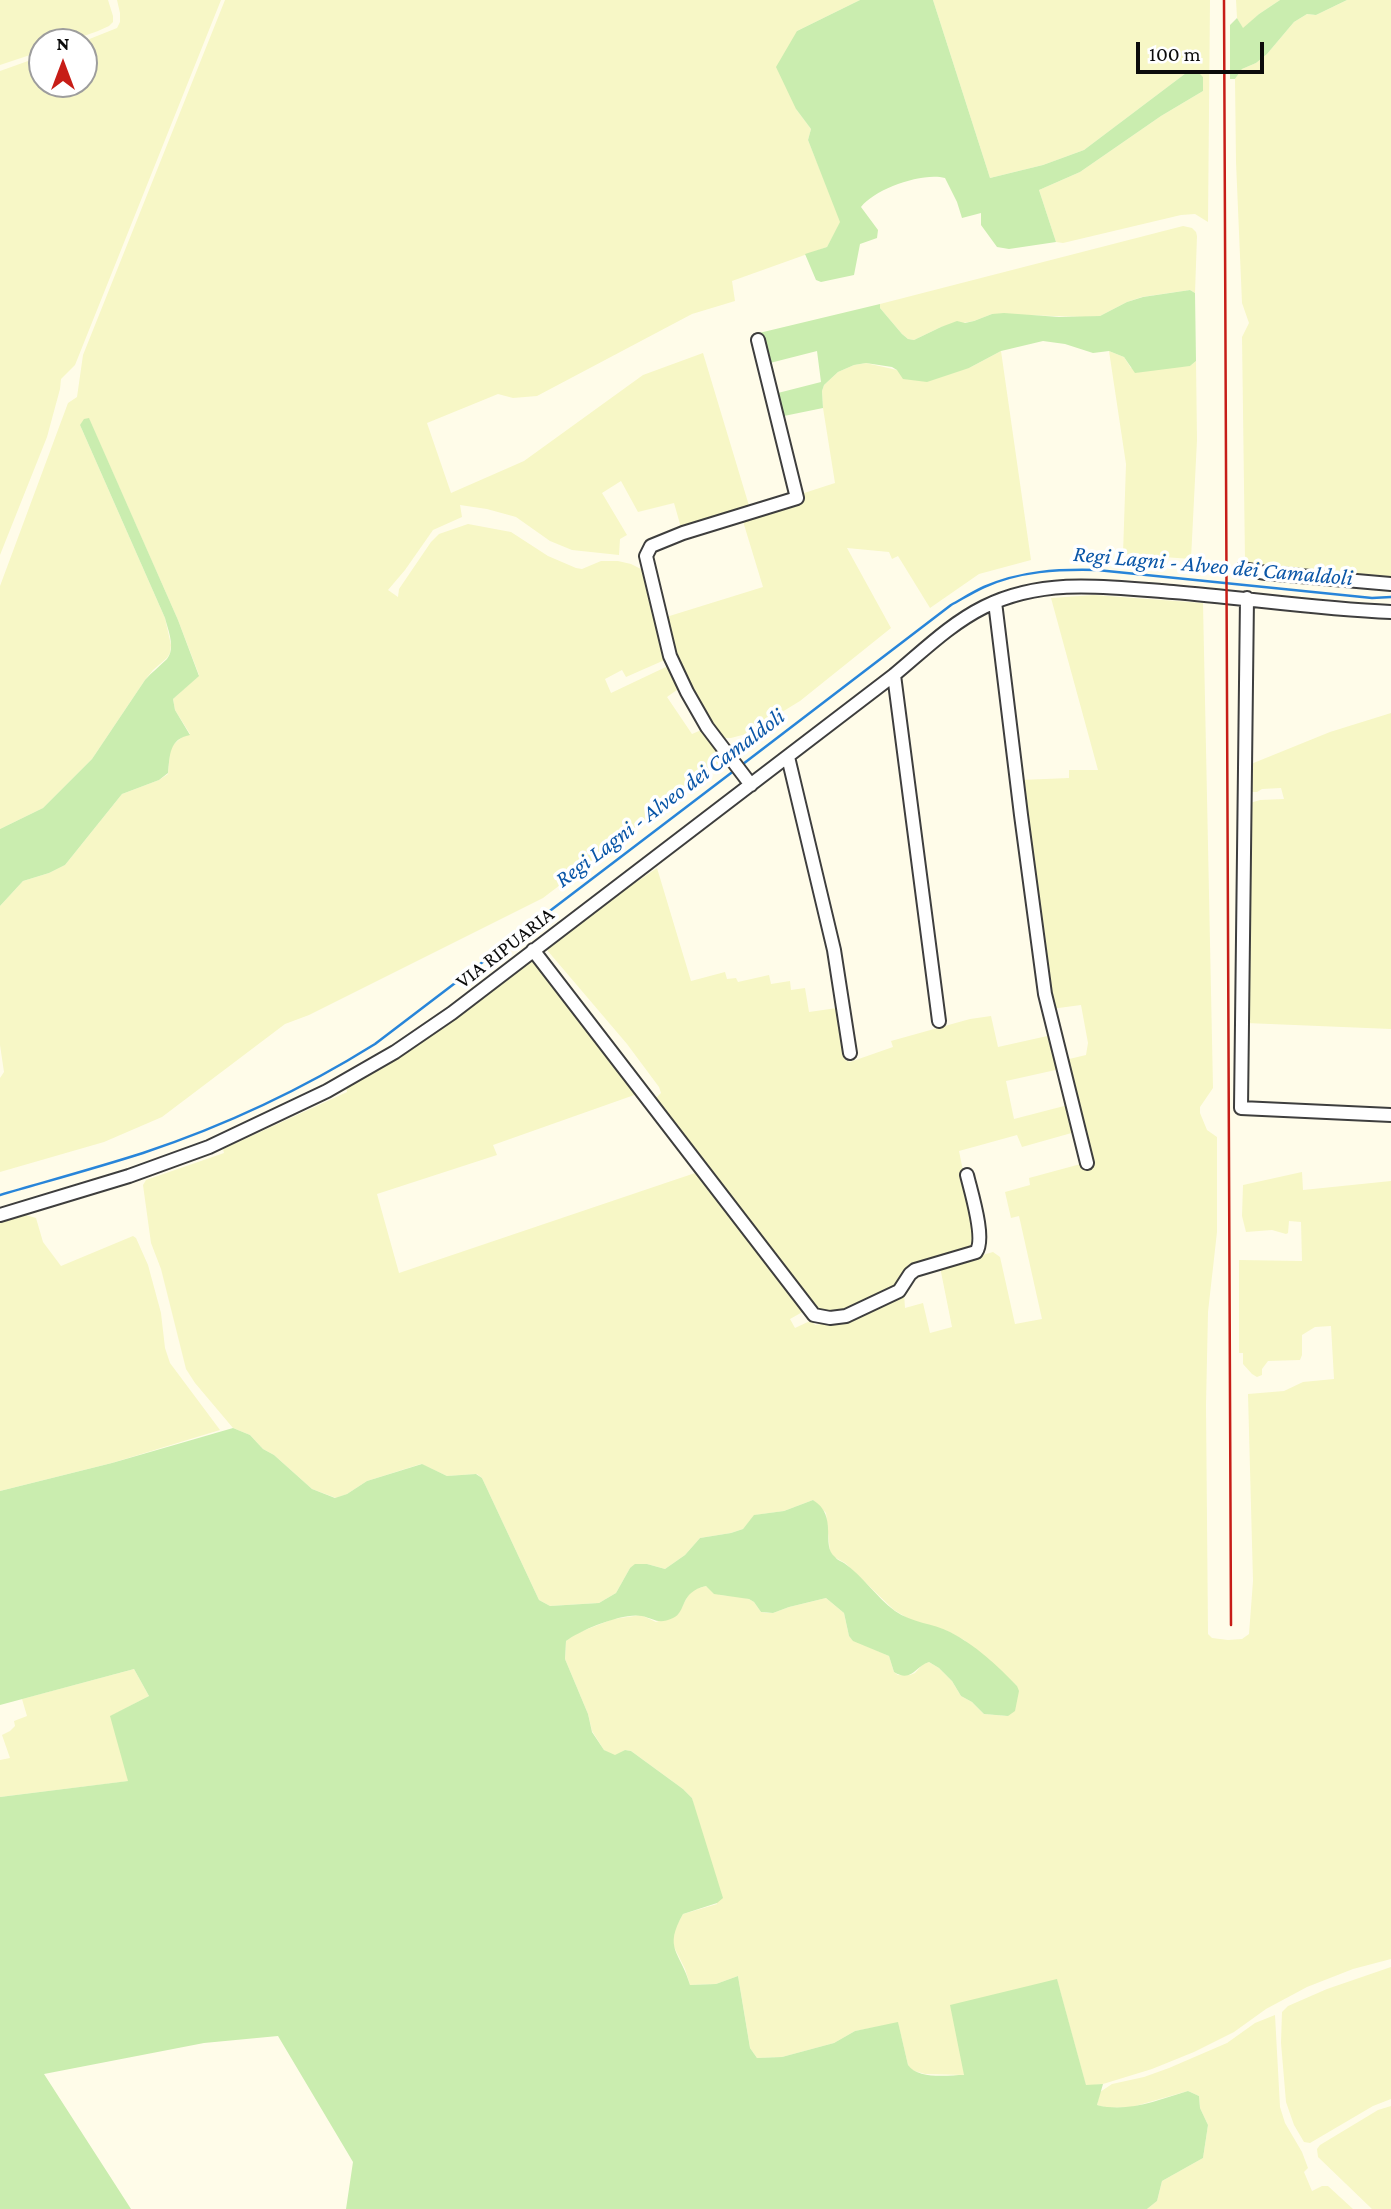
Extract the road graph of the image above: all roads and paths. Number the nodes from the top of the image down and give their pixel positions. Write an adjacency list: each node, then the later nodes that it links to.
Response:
1 (758, 340): 9 (street)
2 (1242, 569): 3 (street)
3 (1391, 584)
4 (1247, 598): 5 (street, VIA RIPUARIA); 6 (street, VIA RIPUARIA); 13 (street)
5 (995, 603): 7 (street, VIA RIPUARIA); 14 (street)
6 (1391, 612)
7 (894, 675): 8 (street, VIA RIPUARIA); 11 (street)
8 (788, 757): 9 (street, VIA RIPUARIA); 12 (street)
9 (748, 782): 10 (street, VIA RIPUARIA)
10 (533, 950): 15 (street); 16 (street, VIA RIPUARIA)
11 (939, 1021)
12 (850, 1053)
13 (1391, 1115)
14 (1087, 1163)
15 (967, 1175)
16 (0, 1215)

